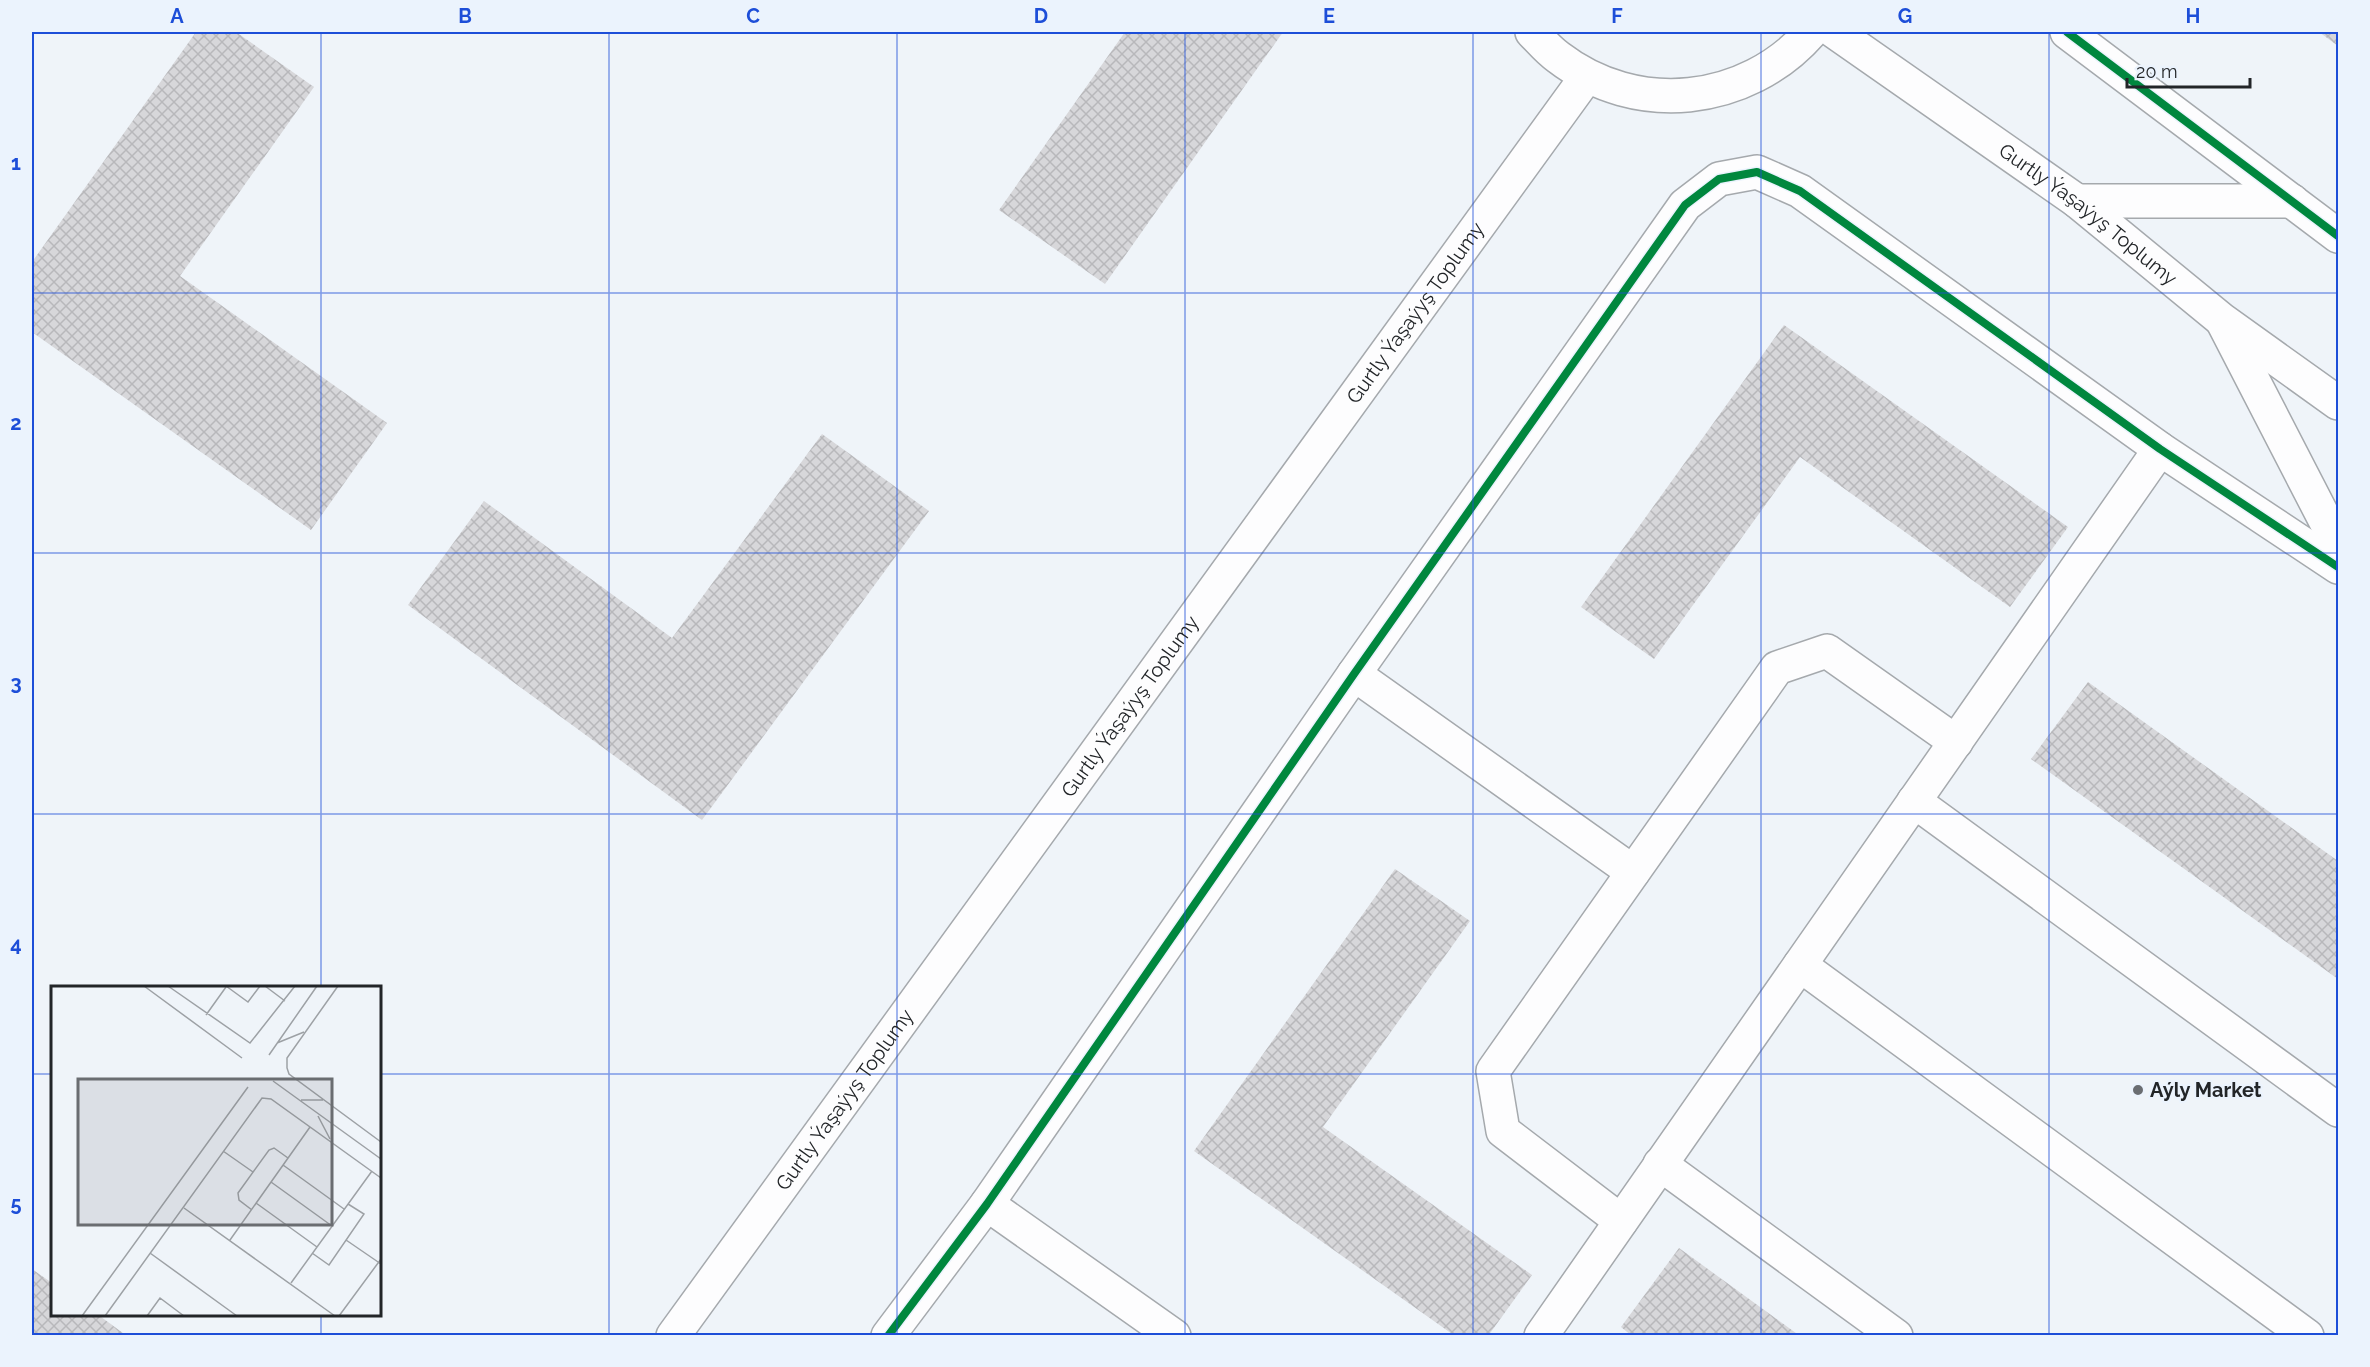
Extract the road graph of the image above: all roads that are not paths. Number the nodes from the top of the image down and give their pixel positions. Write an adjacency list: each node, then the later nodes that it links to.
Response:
1 (1532, 32): 5 (street)
2 (1811, 32): 5 (street)
3 (1834, 32): 6 (street, Gurtly Ýaşaýyş Toplumy)
4 (2067, 32): 7 (street)
5 (1587, 76): 23 (street, Gurtly Ýaşaýyş Toplumy)
6 (2077, 201): 7 (street); 9 (street, Gurtly Ýaşaýyş Toplumy)
7 (2292, 201): 8 (street)
8 (2338, 236)
9 (2222, 320): 10 (street, Gurtly Ýaşaýyş Toplumy); 12 (street)
10 (2338, 403)
11 (2160, 449): 13 (street); 14 (street); 15 (street)
12 (2338, 545)
13 (2338, 567)
14 (1354, 674): 17 (street); 21 (street)
15 (1956, 742): 16 (street); 17 (street)
16 (1914, 801): 18 (street); 19 (street)
17 (1633, 872): 22 (street)
18 (1800, 965): 20 (street); 28 (street)
19 (2338, 1110)
20 (1660, 1164): 22 (street); 27 (street)
21 (987, 1204): 24 (street); 25 (street)
22 (1621, 1221): 26 (street)
23 (673, 1335)
24 (888, 1335)
25 (1174, 1335)
26 (1541, 1335)
27 (1896, 1335)
28 (2307, 1335)

